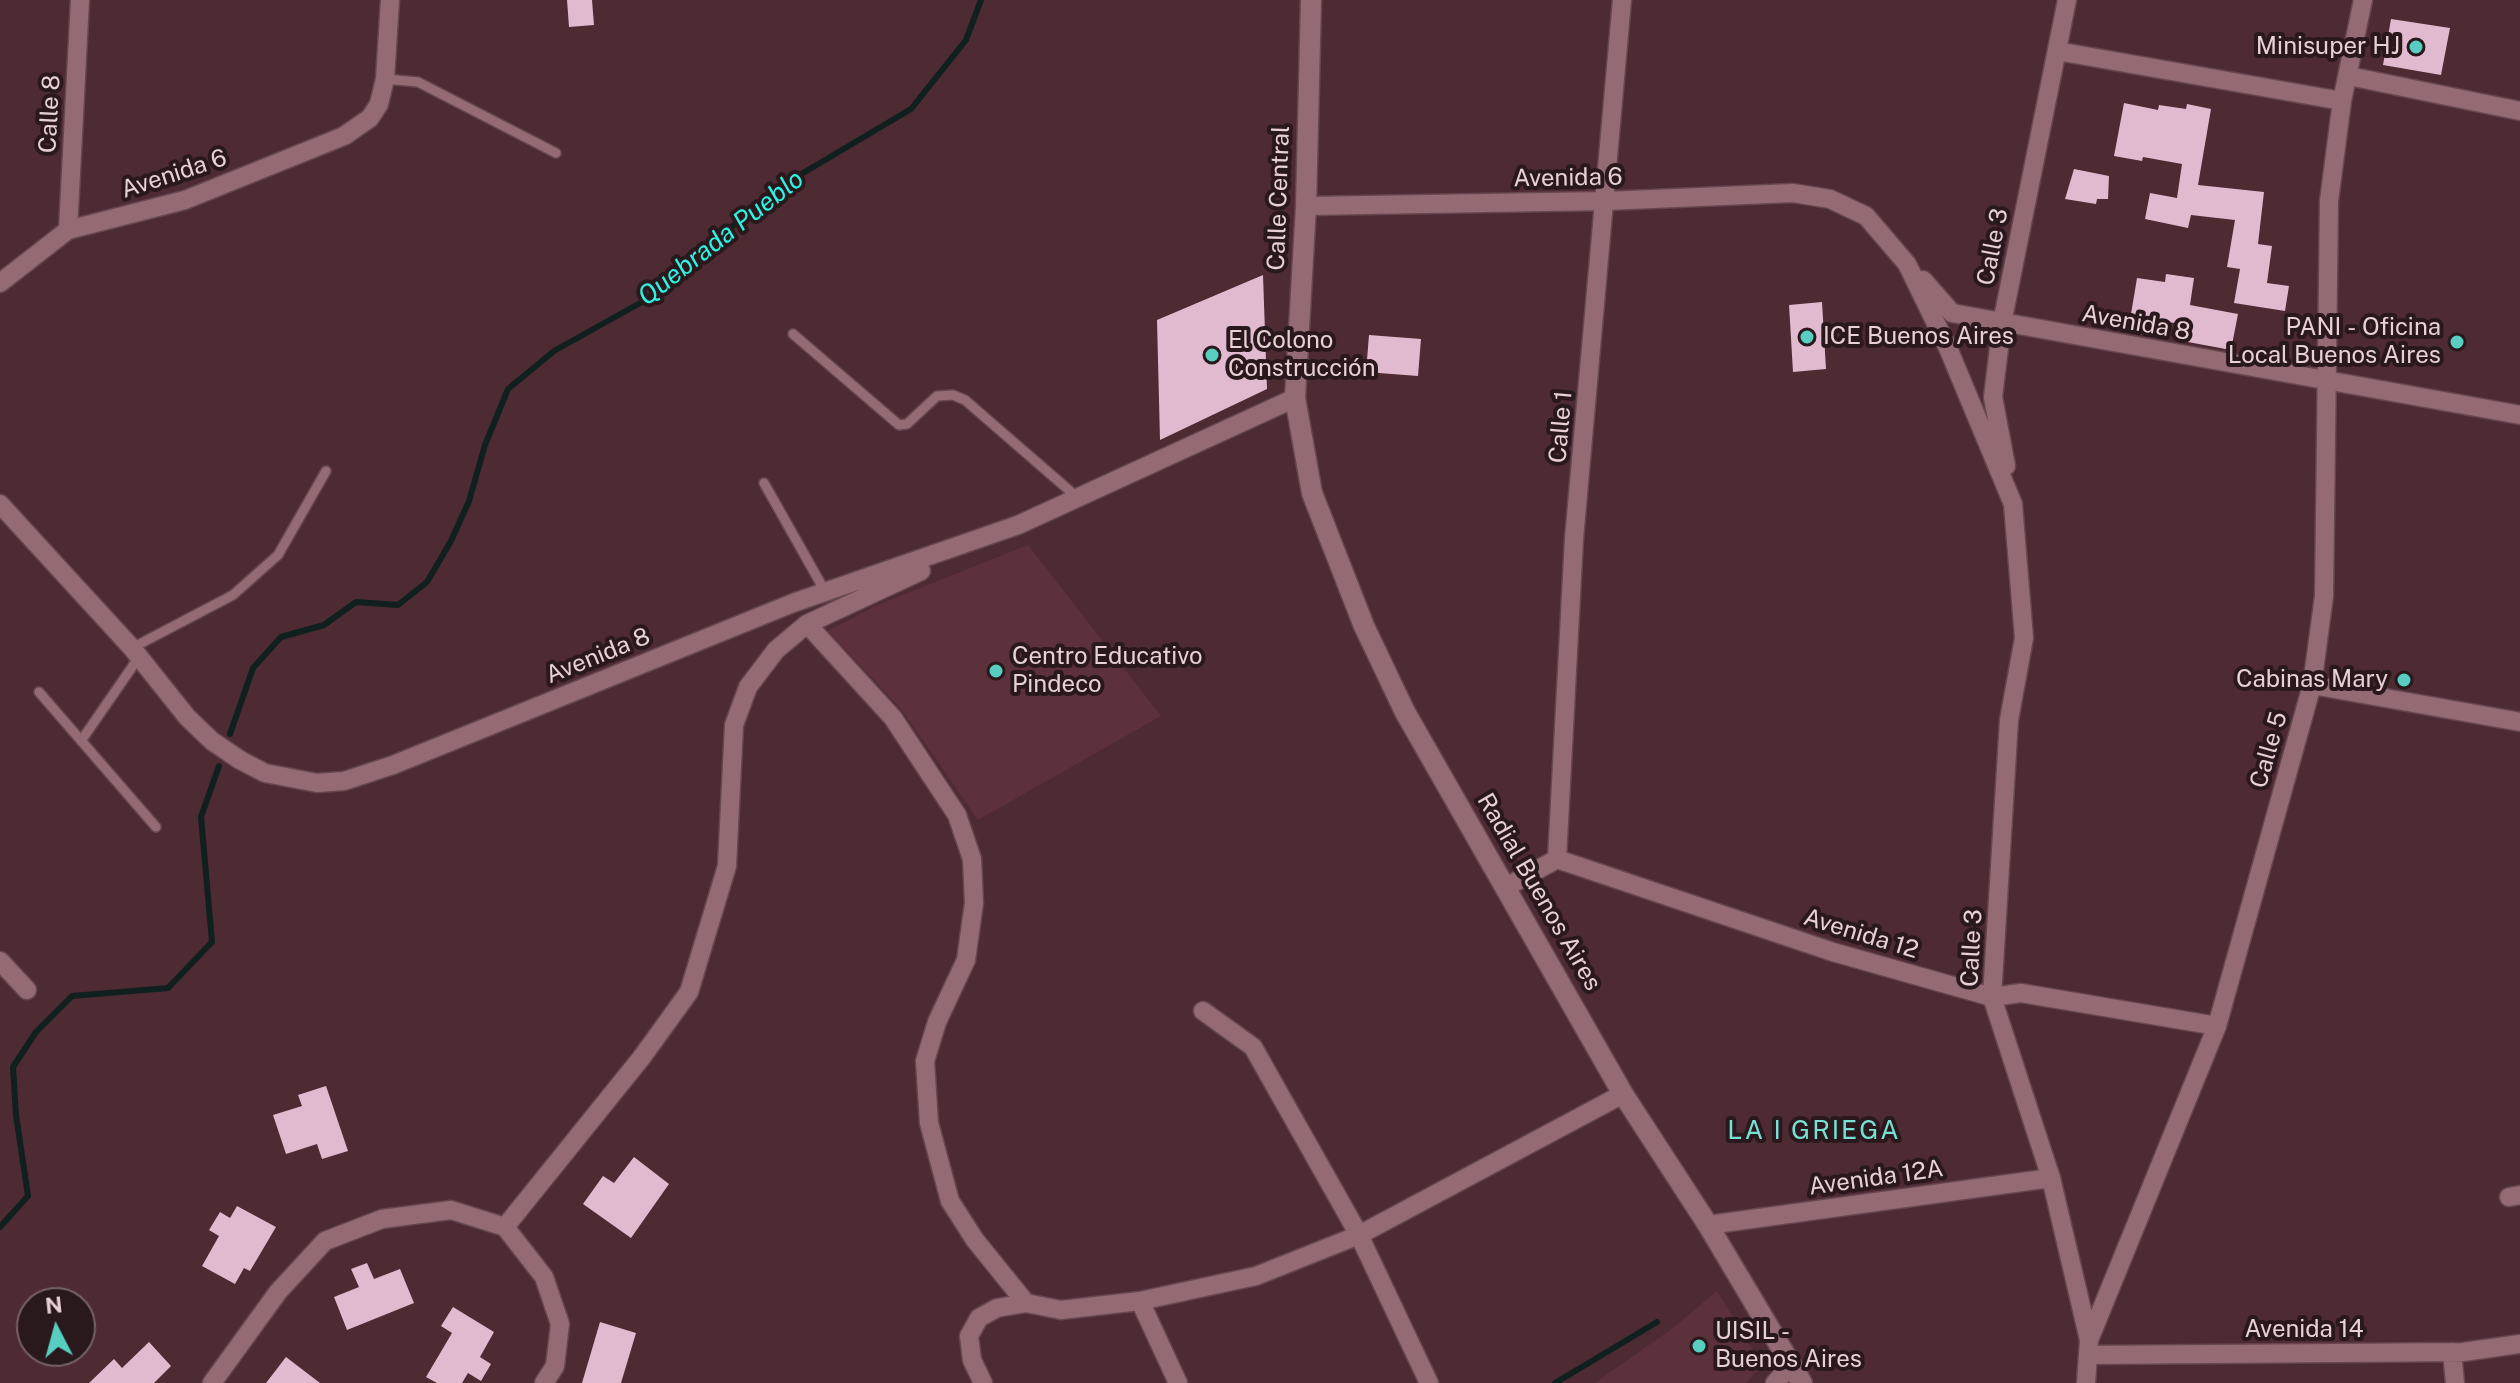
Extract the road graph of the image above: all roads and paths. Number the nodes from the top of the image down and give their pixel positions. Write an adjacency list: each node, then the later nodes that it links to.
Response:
1 (80, 0): 16 (street, Calle 8)
2 (390, 0): 9 (street)
3 (1311, 0): 15 (main road, Calle Central)
4 (1622, 0): 14 (street, Calle 1)
5 (2067, 0): 7 (street, Calle 3)
6 (2363, 0): 8 (street, Calle 5)
7 (2057, 51): 10 (street); 19 (street, Calle 3)
8 (2349, 76): 10 (street, Calle 5); 11 (street)
9 (385, 79): 12 (lane); 16 (street, Avenida 6)
10 (2342, 101): 21 (street, Calle 5)
11 (2520, 111)
12 (556, 153)
13 (1830, 199): 14 (street, Avenida 6); 17 (street, Calle 3)
14 (1606, 201): 15 (street, Avenida 6); 38 (street, Calle 1)
15 (1306, 206): 22 (main road, Calle Central)
16 (68, 230): 18 (street, Avenida 6)
17 (1907, 264): 19 (street, Avenida 8); 28 (street, Calle 3)
18 (0, 283)
19 (2002, 323): 21 (street, Avenida 8); 28 (street, Calle 3)
20 (793, 334): 26 (lane)
21 (2326, 381): 23 (street, Avenida 8); 33 (street, Calle 5)
22 (1295, 398): 26 (street, Avenida 8); 39 (main road, Radial Buenos Aires)
23 (2520, 415)
24 (326, 471): 32 (lane)
25 (764, 483): 30 (lane)
26 (1078, 498): 29 (street, Avenida 8)
27 (0, 504): 32 (street, Avenida 8)
28 (2013, 504): 42 (street, Calle 3)
29 (1018, 525): 30 (street, Avenida 8); 31 (street)
30 (826, 593): 32 (street, Avenida 8)
31 (807, 624): 48 (street); 51 (street)
32 (135, 652): 36 (lane)
33 (2312, 685): 35 (street); 44 (street, Calle 5)
34 (39, 692): 36 (lane)
35 (2520, 722)
36 (81, 741): 37 (lane)
37 (156, 827)
38 (1557, 859): 39 (street); 42 (street, Avenida 12)
39 (1506, 887): 45 (main road, Radial Buenos Aires)
40 (0, 961): 41 (street)
41 (27, 990)
42 (1992, 997): 44 (street, Avenida 12); 46 (street, Calle 3)
43 (1203, 1011): 49 (street)
44 (2217, 1026): 53 (street, Calle 5)
45 (1623, 1094): 47 (main road, Radial Buenos Aires); 49 (street)
46 (2051, 1178): 47 (street, Avenida 12A); 53 (street, Calle 3)
47 (1708, 1225): 55 (main road, Radial Buenos Aires)
48 (505, 1227): 56 (street); 57 (street)
49 (1359, 1235): 50 (street); 60 (street)
50 (1140, 1301): 51 (street); 59 (street)
51 (1026, 1303): 58 (street)
52 (2520, 1344): 54 (street, Avenida 14)
53 (2088, 1348): 54 (street, Avenida 14); 62 (street, Calle 3)
54 (2452, 1352): 63 (street)
55 (1796, 1374): 61 (street)
56 (212, 1383)
57 (544, 1383)
58 (983, 1383)
59 (1178, 1383)
60 (1429, 1383)
61 (1775, 1383)
62 (2086, 1383)
63 (2455, 1383)

